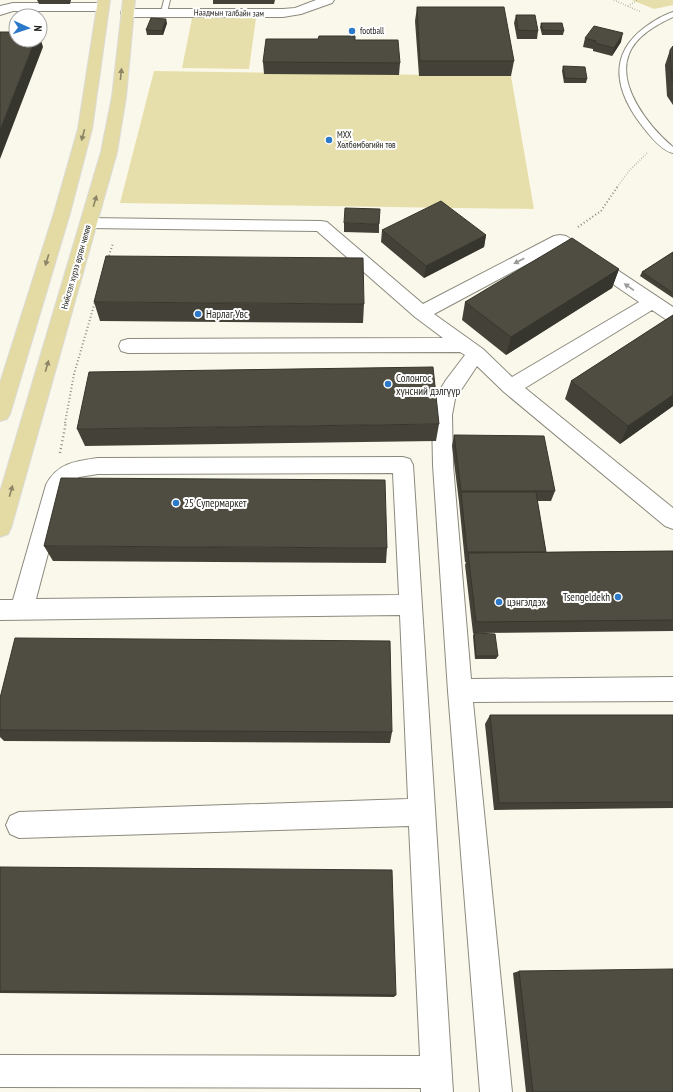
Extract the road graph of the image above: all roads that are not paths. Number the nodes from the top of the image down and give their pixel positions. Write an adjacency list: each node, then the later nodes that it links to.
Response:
1 (328, 0): 5 (street, Наадмын талбайн зам)
2 (15, 4): 3 (street); 6 (street)
3 (104, 4): 9 (main road)
4 (128, 6): 5 (street, Наадмын талбайн зам); 8 (main road, Нийслэл хүрээ өргөн чөлөө, one-way to 4)
5 (165, 6)
6 (0, 11)
7 (673, 14): 10 (lane)
8 (116, 112): 9 (main road); 11 (main road, Нийслэл хүрээ өргөн чөлөө, one-way to 8)
9 (87, 113): 18 (main road, one-way to 18)
10 (673, 151)
11 (89, 223): 13 (street); 20 (main road, Нийслэл хүрээ өргөн чөлөө, one-way to 11)
12 (652, 302): 13 (street, one-way to 13); 14 (street); 17 (street)
13 (421, 313): 16 (street)
14 (673, 316)
15 (128, 346): 16 (street)
16 (470, 349): 17 (street); 24 (street)
17 (511, 387): 19 (street)
18 (0, 414)
19 (673, 520)
20 (0, 528)
21 (411, 605): 22 (street); 22 (street); 25 (street)
22 (11, 609)
23 (673, 689): 24 (street)
24 (460, 691): 29 (street)
25 (422, 812): 26 (street); 28 (street)
26 (18, 825)
27 (0, 1071): 28 (street)
28 (436, 1082)
29 (496, 1092)

